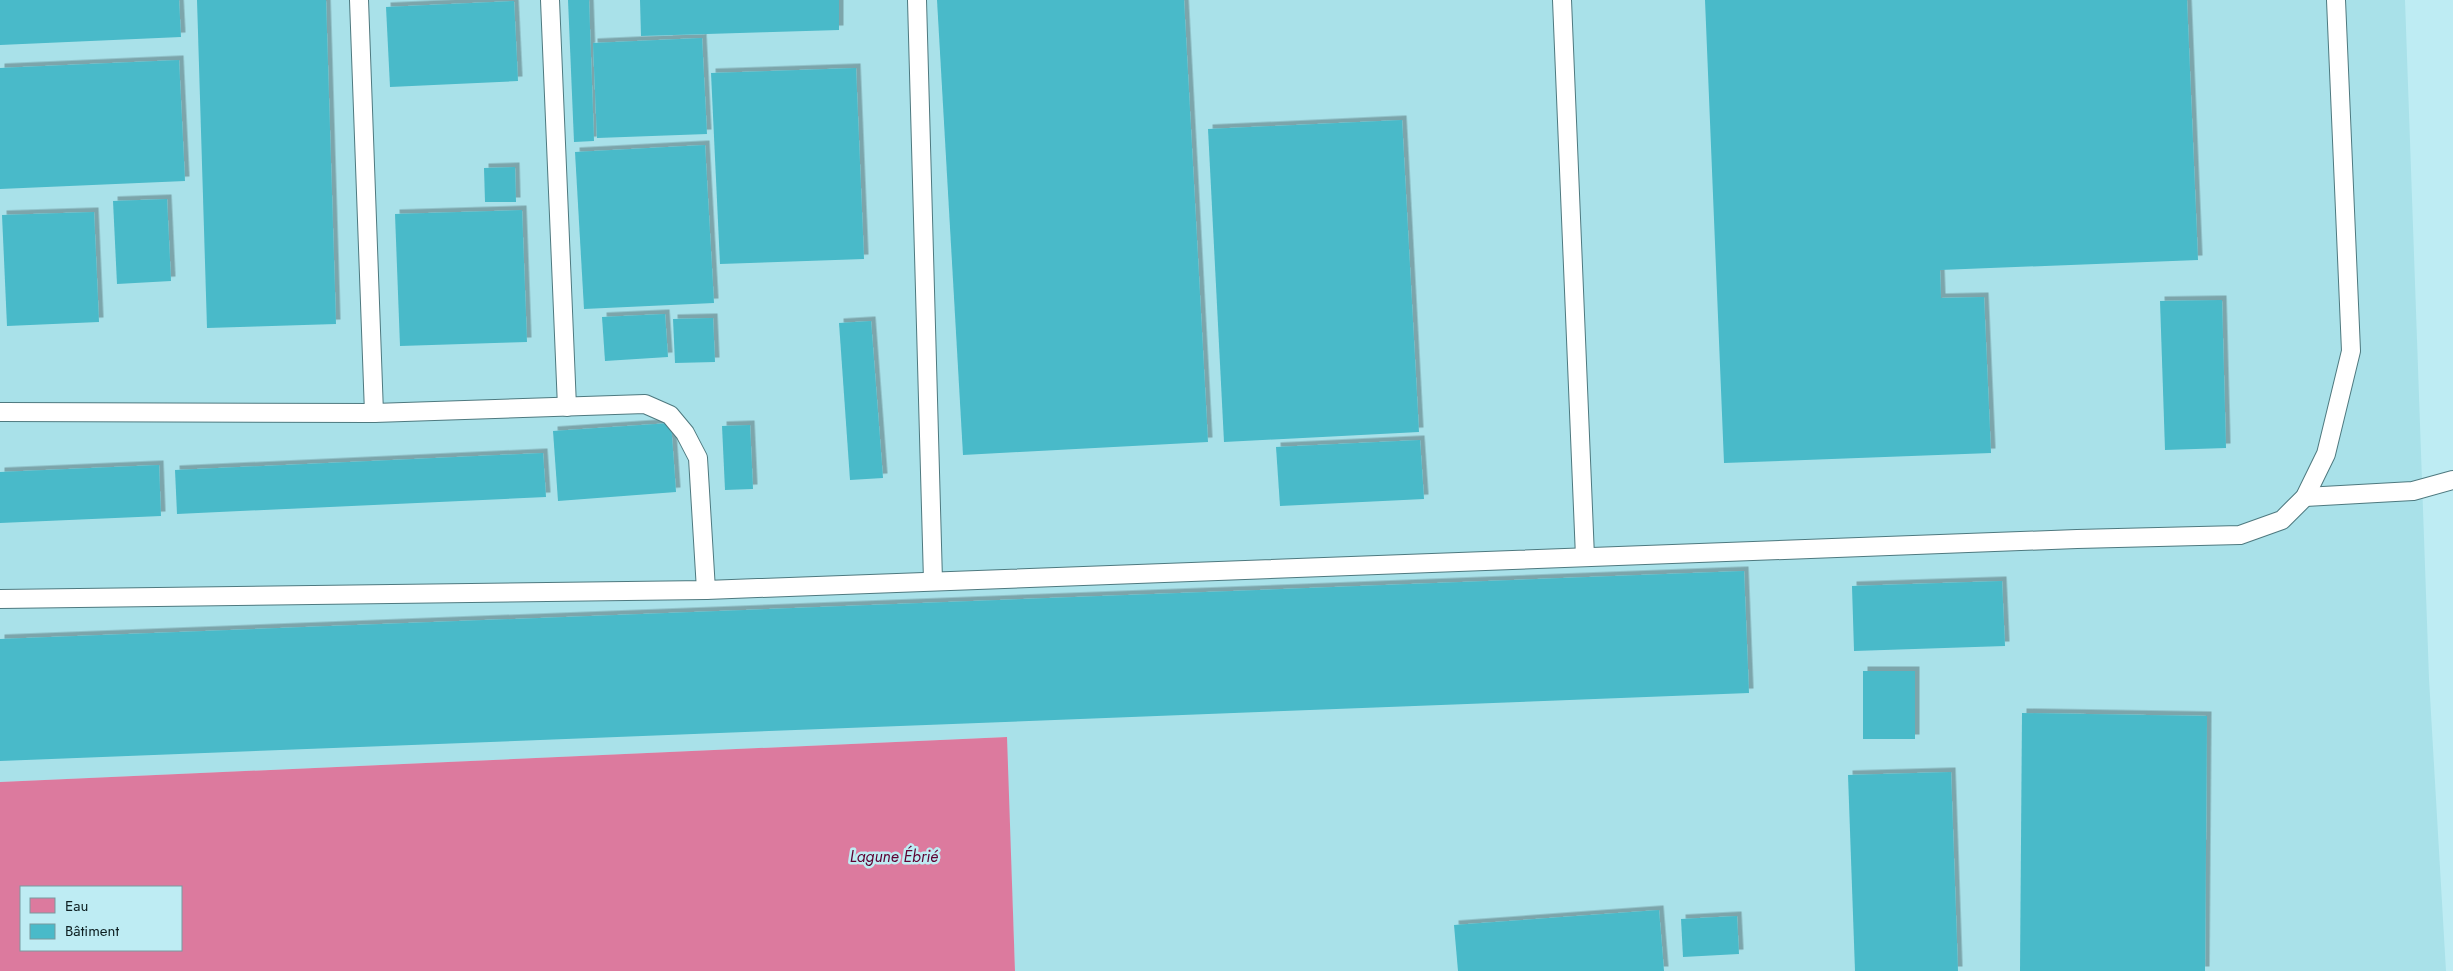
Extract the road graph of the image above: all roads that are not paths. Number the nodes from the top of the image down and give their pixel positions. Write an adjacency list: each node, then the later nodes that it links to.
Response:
1 (359, 0): 8 (lane)
2 (550, 0): 6 (lane)
3 (917, 0): 12 (lane)
4 (1562, 0): 11 (lane)
5 (2336, 0): 10 (lane)
6 (567, 407): 8 (lane); 13 (lane)
7 (0, 412): 8 (lane)
8 (374, 413)
9 (2453, 480): 10 (lane)
10 (2305, 497): 11 (lane)
11 (1585, 557): 12 (lane)
12 (933, 581): 13 (lane)
13 (706, 590): 14 (lane)
14 (0, 599)

